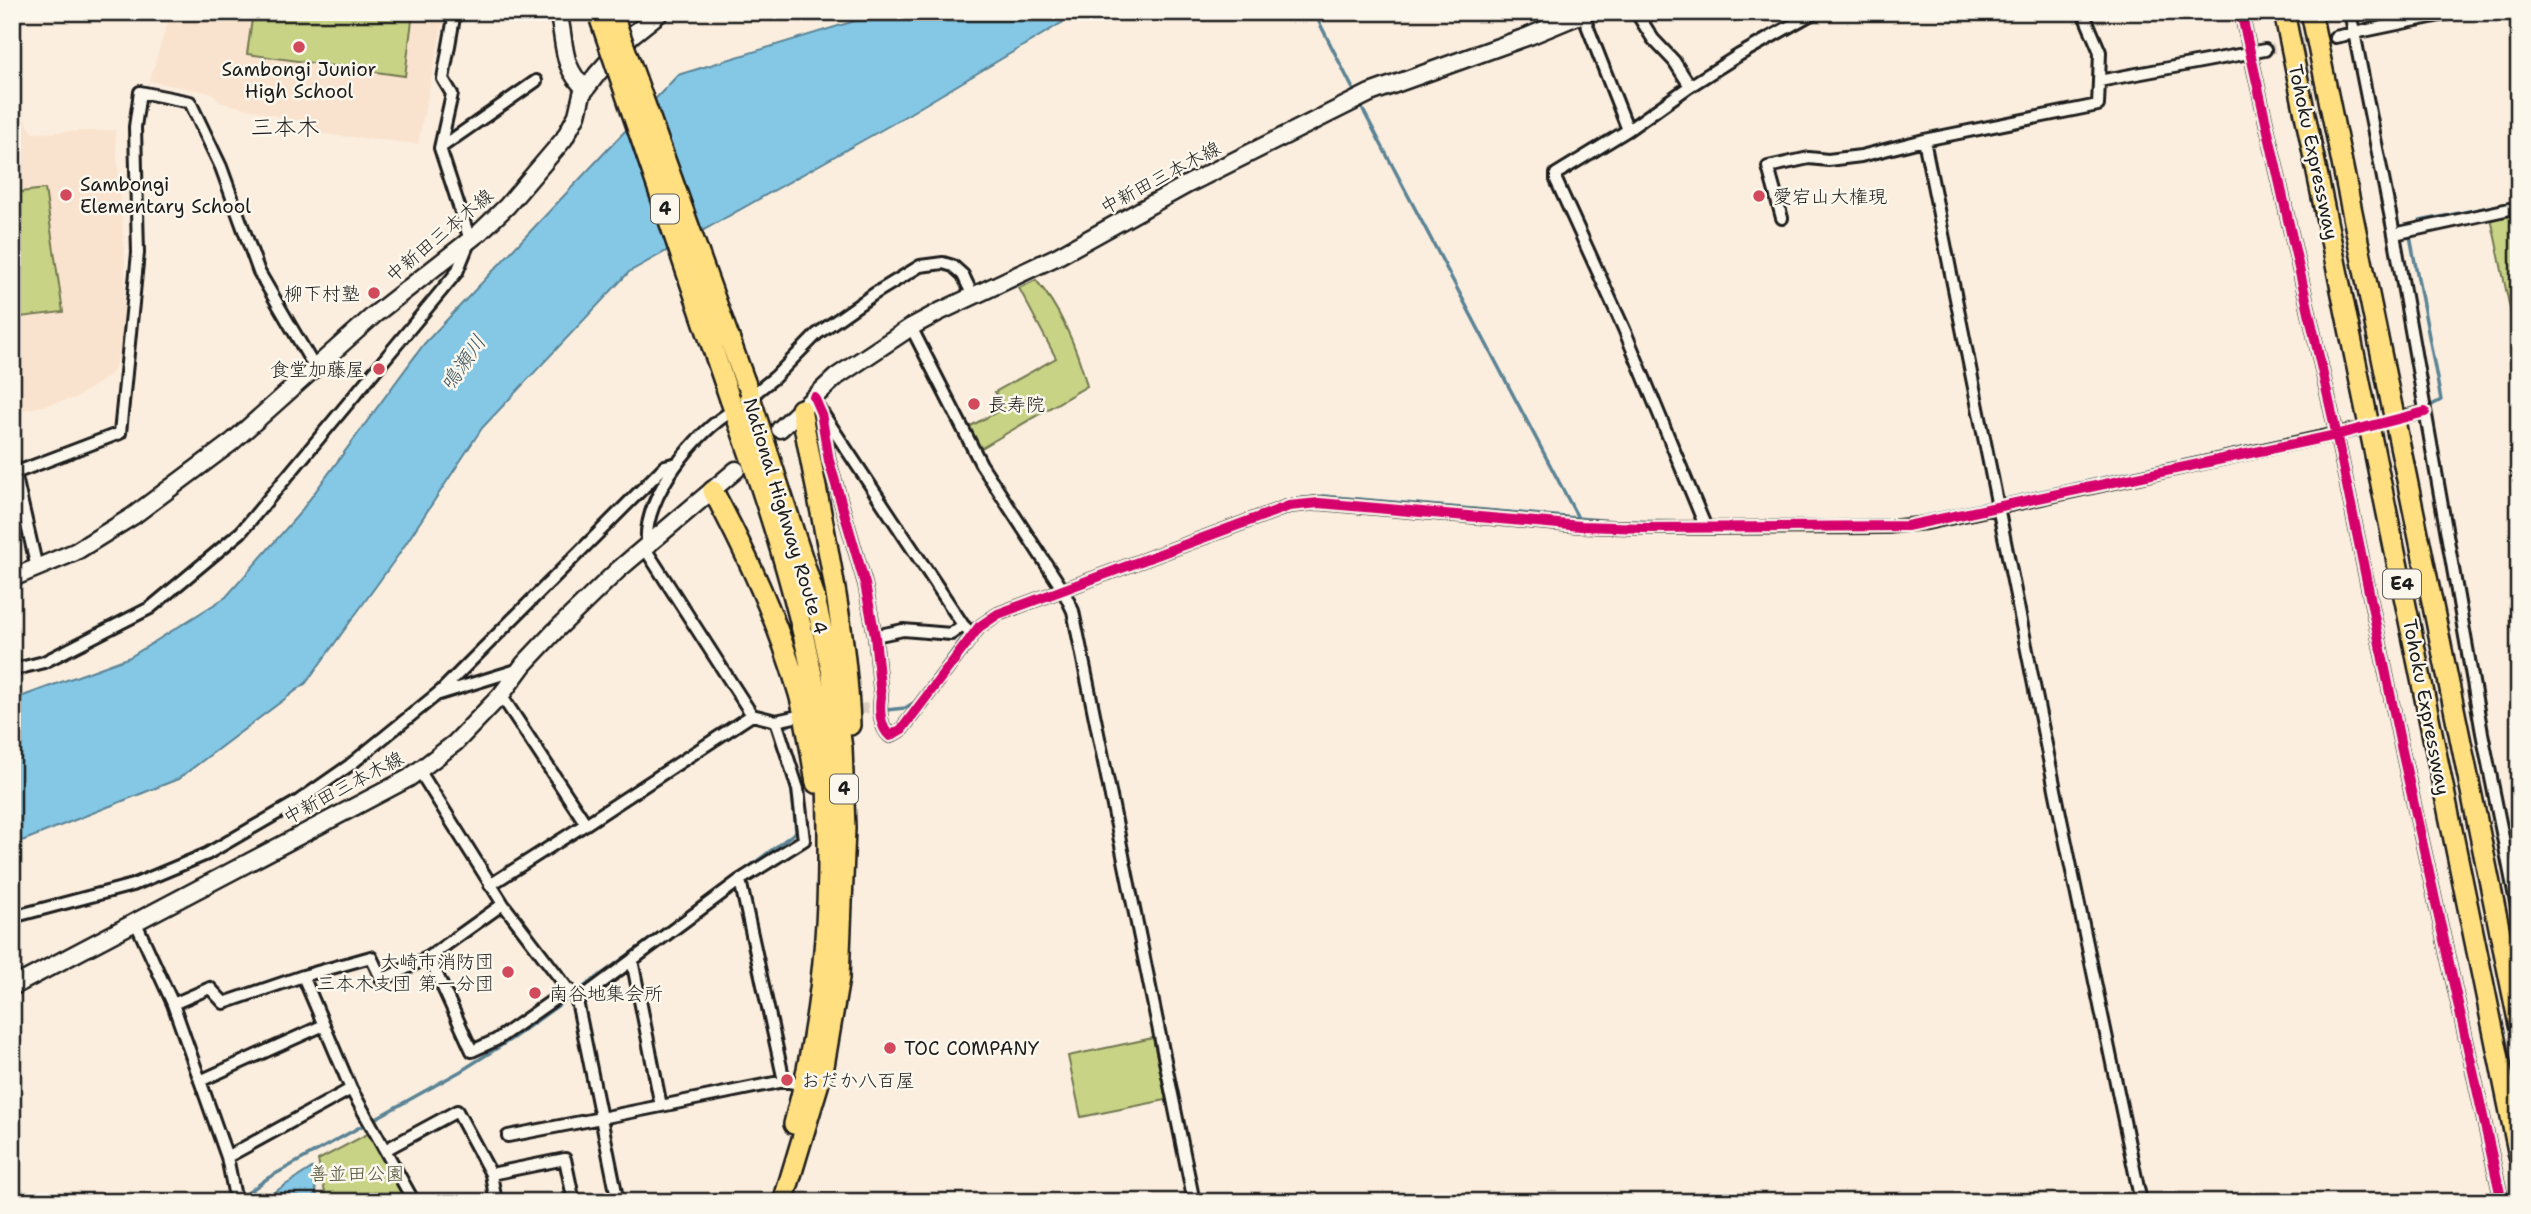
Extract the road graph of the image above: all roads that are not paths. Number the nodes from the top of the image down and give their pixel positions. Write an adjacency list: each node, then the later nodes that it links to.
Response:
1 (455, 12): 24 (street)
2 (558, 12): 21 (main road)
3 (661, 12): 21 (main road, 中新田三本木線)
4 (1636, 12): 20 (street)
5 (1815, 12): 20 (street)
6 (2083, 12): 19 (street)
7 (2241, 12): 17 (street)
8 (2284, 12): 87 (highway, Tohoku Expressway / E4)
9 (2311, 12): 77 (highway, Tohoku Expressway / E4)
10 (2350, 12): 14 (street)
11 (2455, 12): 14 (street)
12 (1585, 14): 22 (street); 29 (main road, 中新田三本木線)
13 (606, 15): 32 (highway, National Highway Route 4 / 4, bridge); 34 (highway, National Highway Route 4 / 4, bridge)
14 (2354, 32): 15 (street); 27 (street)
15 (2335, 37)
16 (2265, 50): 17 (street)
17 (2252, 52): 19 (street); 40 (street)
18 (536, 81): 24 (street)
19 (2099, 81): 23 (street)
20 (1690, 86): 22 (street)
21 (586, 89): 28 (main road, 中新田三本木線)
22 (1628, 130): 47 (street)
23 (1924, 140): 26 (street); 46 (street)
24 (440, 148): 28 (street)
25 (2519, 207): 27 (street)
26 (1782, 218)
27 (2394, 234): 35 (street)
28 (470, 240): 31 (main road, 中新田三本木線); 55 (street)
29 (974, 296): 30 (main road, 中新田三本木線); 32 (street)
30 (911, 327): 33 (main road, 中新田三本木線); 51 (street)
31 (315, 368): 44 (street); 49 (main road, 中新田三本木線)
32 (748, 389): 67 (highway, National Highway Route 4 / 4)
33 (808, 403): 36 (street); 38 (main road, 中新田三本木線); 67 (highway)
34 (732, 404): 42 (street); 63 (highway, National Highway Route 4 / 4)
35 (2424, 412): 37 (street); 68 (street)
36 (821, 413): 52 (street); 53 (street)
37 (2407, 416)
38 (780, 429)
39 (2355, 430): 40 (street)
40 (2336, 435): 46 (street); 101 (street)
41 (12, 460): 44 (street)
42 (677, 463): 48 (street); 56 (street)
43 (736, 470): 45 (main road, 中新田三本木線)
44 (14, 474): 49 (street)
45 (713, 491): 48 (main road, 中新田三本木線); 63 (highway)
46 (1997, 504): 47 (street); 100 (street)
47 (1704, 524): 51 (street)
48 (645, 545): 54 (main road, 中新田三本木線); 58 (street)
49 (37, 568): 50 (main road, 中新田三本木線)
50 (12, 578)
51 (1060, 586): 52 (street); 99 (street)
52 (968, 630): 53 (street); 53 (street)
53 (875, 636)
54 (520, 669): 56 (street); 57 (main road, 中新田三本木線)
55 (12, 670)
56 (436, 695): 69 (street)
57 (501, 695): 61 (main road, 中新田三本木線); 62 (street)
58 (752, 715): 60 (street); 62 (street)
59 (794, 717): 60 (street)
60 (776, 721): 64 (street)
61 (419, 770): 65 (street); 70 (main road, 中新田三本木線)
62 (586, 824): 65 (street)
63 (828, 850): 81 (highway, National Highway Route 4 / 4)
64 (740, 880): 72 (street); 80 (street)
65 (490, 885): 66 (street)
66 (503, 904): 71 (street); 75 (street)
67 (843, 908): 98 (highway, National Highway Route 4 / 4)
68 (2519, 917)
69 (12, 918)
70 (136, 923): 74 (main road, 中新田三本木線); 76 (street)
71 (429, 957): 73 (street); 75 (street)
72 (632, 960): 75 (street); 83 (street)
73 (303, 976): 76 (street); 78 (street)
74 (12, 987)
75 (573, 995): 84 (street)
76 (173, 1004): 79 (street)
77 (2519, 1025)
78 (324, 1026): 79 (street); 82 (street)
79 (200, 1080): 88 (street)
80 (784, 1081): 81 (street); 83 (street)
81 (804, 1085): 97 (highway, National Highway Route 4 / 4)
82 (351, 1089): 86 (street); 88 (street)
83 (661, 1106): 84 (street)
84 (601, 1118): 85 (street); 96 (street)
85 (508, 1136)
86 (385, 1150): 89 (street); 93 (street)
87 (2519, 1156)
88 (227, 1157): 91 (street)
89 (491, 1174): 94 (street); 95 (street)
90 (12, 1192): 92 (main road)
91 (236, 1199)
92 (16, 1202)
93 (414, 1202)
94 (496, 1202)
95 (574, 1202)
96 (618, 1202)
97 (770, 1202)
98 (783, 1202)
99 (1194, 1202)
100 (2141, 1202)
101 (2502, 1202)

